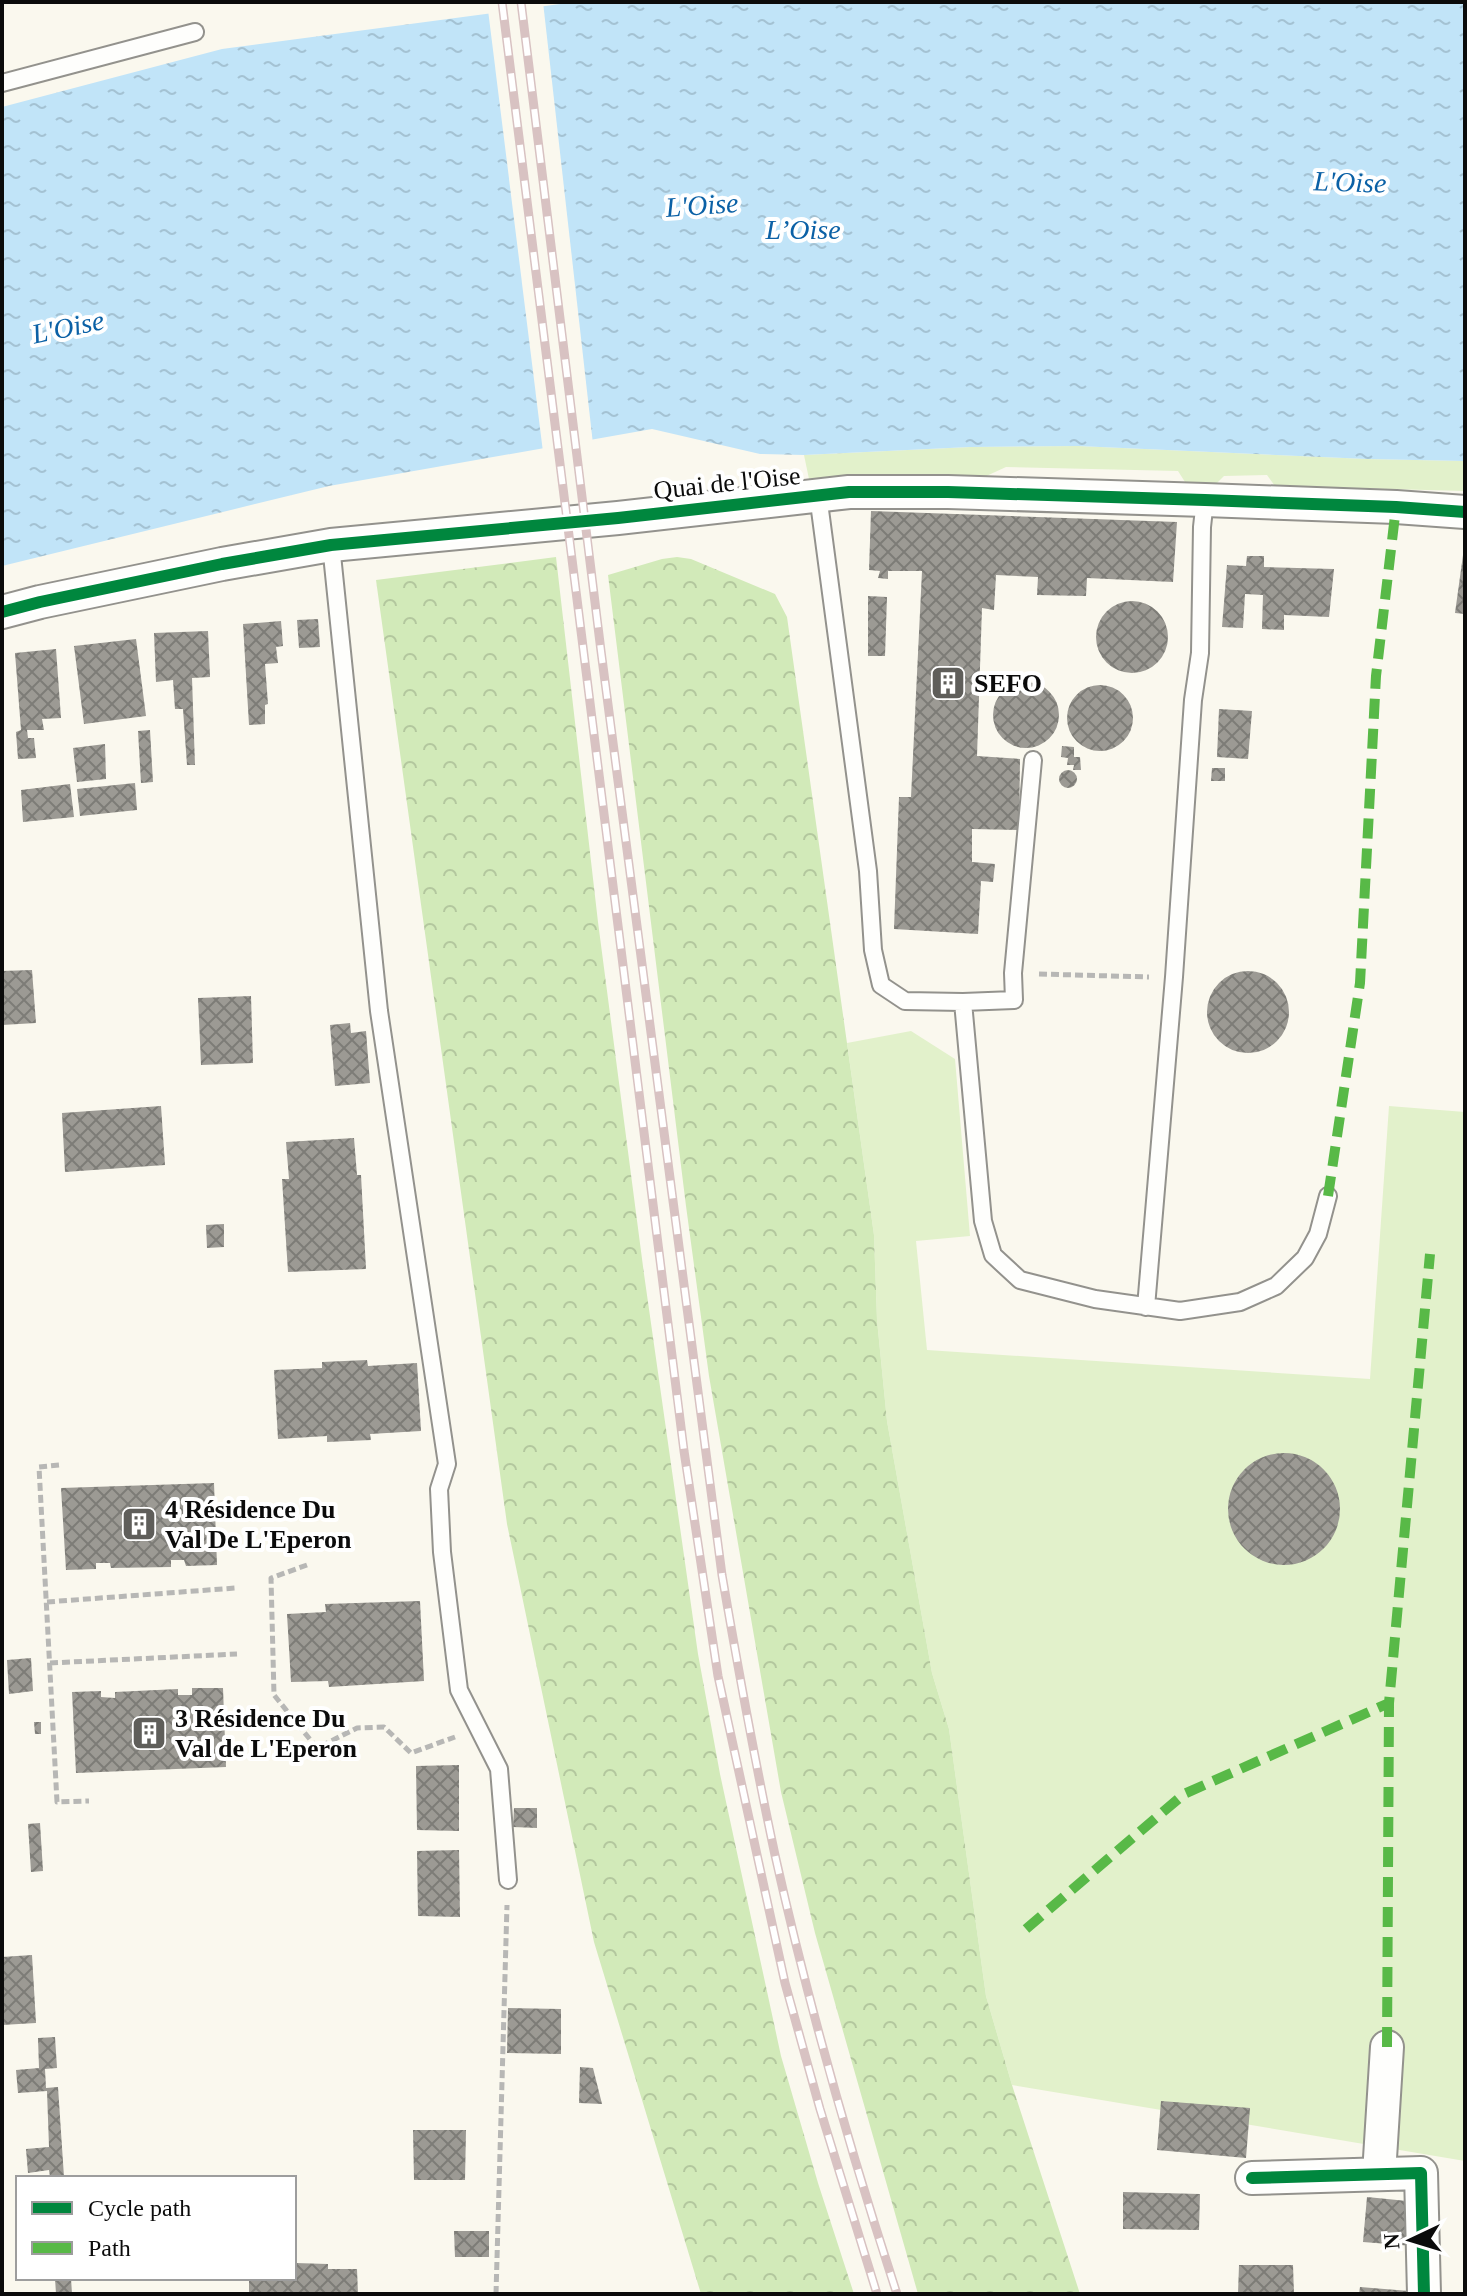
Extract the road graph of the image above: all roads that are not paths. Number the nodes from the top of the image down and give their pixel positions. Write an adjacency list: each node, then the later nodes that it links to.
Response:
1 (195, 32): 2 (lane)
2 (2, 83)
3 (818, 495): 4 (street, Quai de l'Oise); 6 (street, Quai de l'Oise); 9 (lane)
4 (1205, 500): 5 (street, Quai de l'Oise); 11 (lane)
5 (1465, 512)
6 (331, 545): 7 (street, Quai de l'Oise); 12 (lane)
7 (2, 612)
8 (1033, 760): 9 (lane)
9 (963, 1002): 11 (lane)
10 (1328, 1196): 11 (lane)
11 (1146, 1307)
12 (508, 1880)
13 (1387, 2047): 14 (street)
14 (1379, 2174): 15 (street); 16 (street)
15 (1252, 2178)
16 (1424, 2294)

